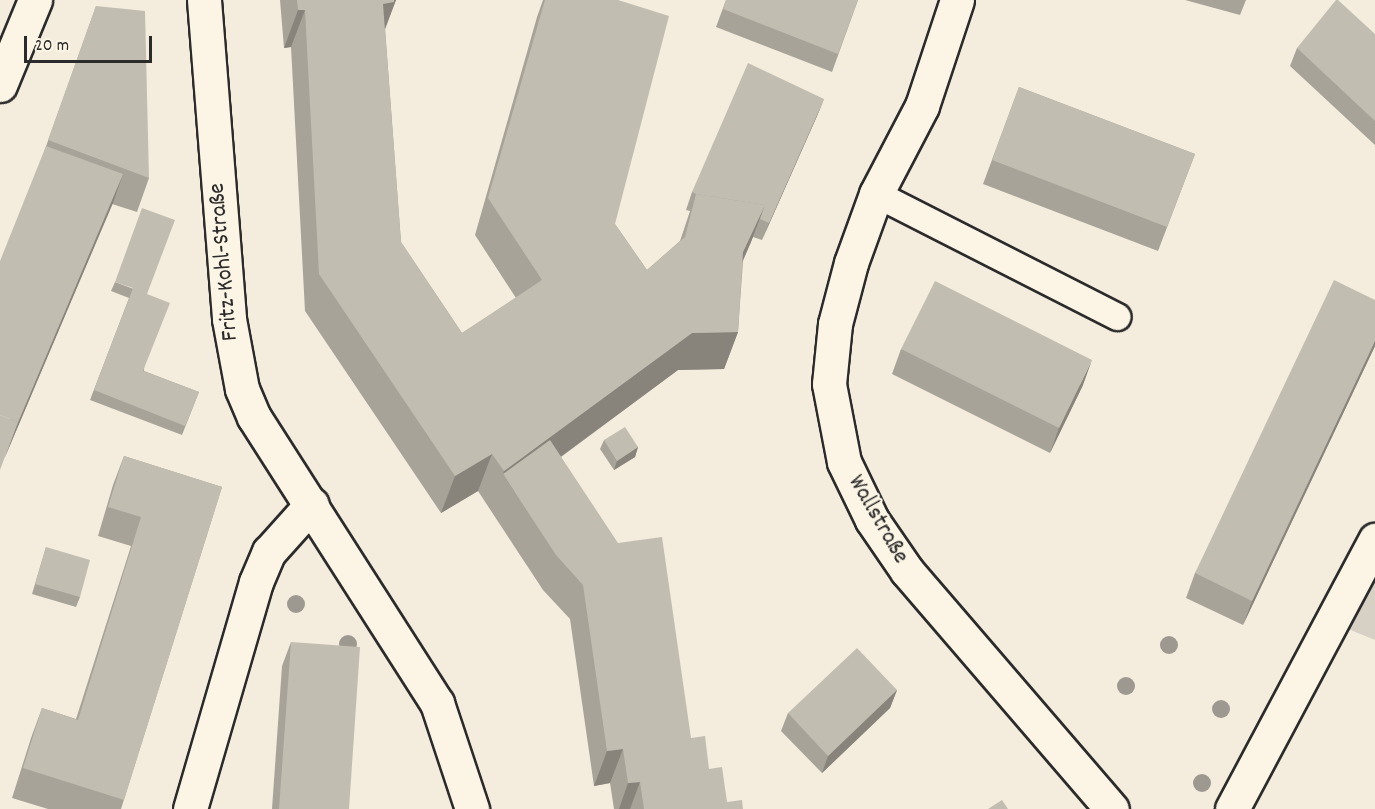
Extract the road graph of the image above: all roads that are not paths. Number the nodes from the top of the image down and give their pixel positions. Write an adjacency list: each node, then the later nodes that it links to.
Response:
1 (34, 0): 4 (street)
2 (204, 0): 7 (street, Fritz-Kohl-Straße)
3 (957, 0): 5 (street, Wallstraße)
4 (0, 85)
5 (876, 194): 6 (lane); 11 (street, Wallstraße)
6 (1117, 317)
7 (312, 504): 9 (street); 10 (street, Fritz-Kohl-Straße)
8 (1375, 540): 12 (street)
9 (190, 809)
10 (472, 809)
11 (1112, 809)
12 (1232, 809)

